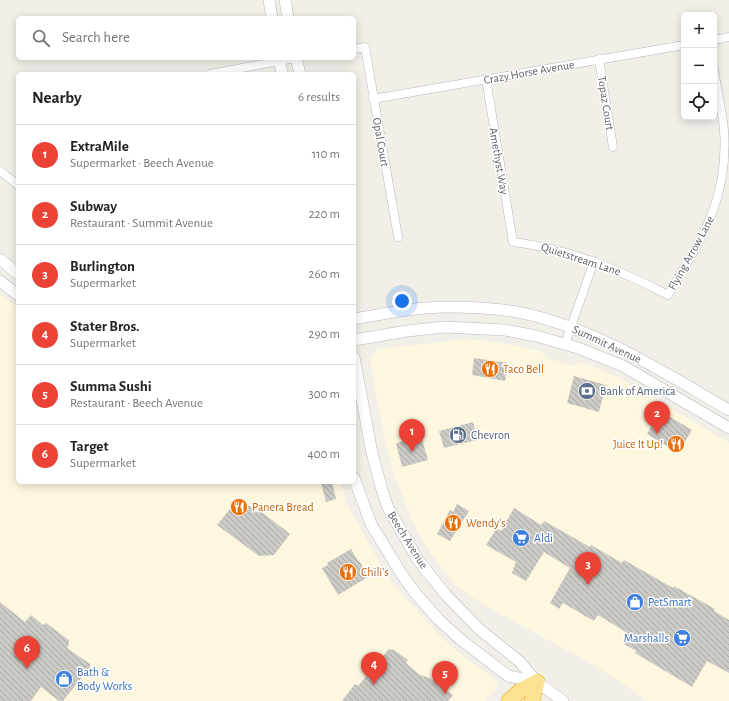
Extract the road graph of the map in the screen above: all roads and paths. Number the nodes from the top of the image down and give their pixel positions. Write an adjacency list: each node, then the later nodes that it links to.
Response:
1 (269, 0): 3 (main road)
2 (285, 0): 4 (main road)
3 (272, 16)
4 (288, 16)
5 (729, 37): 6 (street)
6 (717, 39)
7 (681, 45): 9 (street, Crazy Horse Avenue)
8 (356, 49): 18 (street, Opal Court)
9 (599, 59): 16 (street, Crazy Horse Avenue); 19 (street, Topaz Court)
10 (275, 60): 13 (street)
11 (280, 60): 14 (main road)
12 (296, 60): 15 (main road)
13 (219, 72)
14 (282, 72)
15 (300, 72)
16 (486, 79): 18 (street, Crazy Horse Avenue); 23 (street, Amethyst Way)
17 (716, 84): 29 (street, Flying Arrow Lane)
18 (373, 99): 22 (street, Opal Court)
19 (613, 147)
20 (0, 171): 21 (street)
21 (16, 183)
22 (398, 237)
23 (513, 242): 25 (street, Quietstream Lane)
24 (0, 259): 26 (main road)
25 (594, 261): 29 (street, Quietstream Lane); 31 (street)
26 (16, 272)
27 (0, 281): 28 (main road)
28 (16, 293)
29 (668, 295)
30 (356, 319): 31 (main road, Summit Avenue)
31 (570, 327): 33 (street); 35 (main road, Summit Avenue)
32 (356, 340): 33 (main road, Summit Avenue)
33 (565, 344): 36 (main road, Summit Avenue)
34 (356, 368): 38 (main road, Beech Avenue)
35 (729, 410)
36 (729, 428)
37 (356, 483): 38 (main road, Beech Avenue)
38 (537, 682): 39 (highway); 40 (highway); 41 (main road, Beech Avenue)
39 (509, 701)
40 (532, 701)
41 (563, 701)

